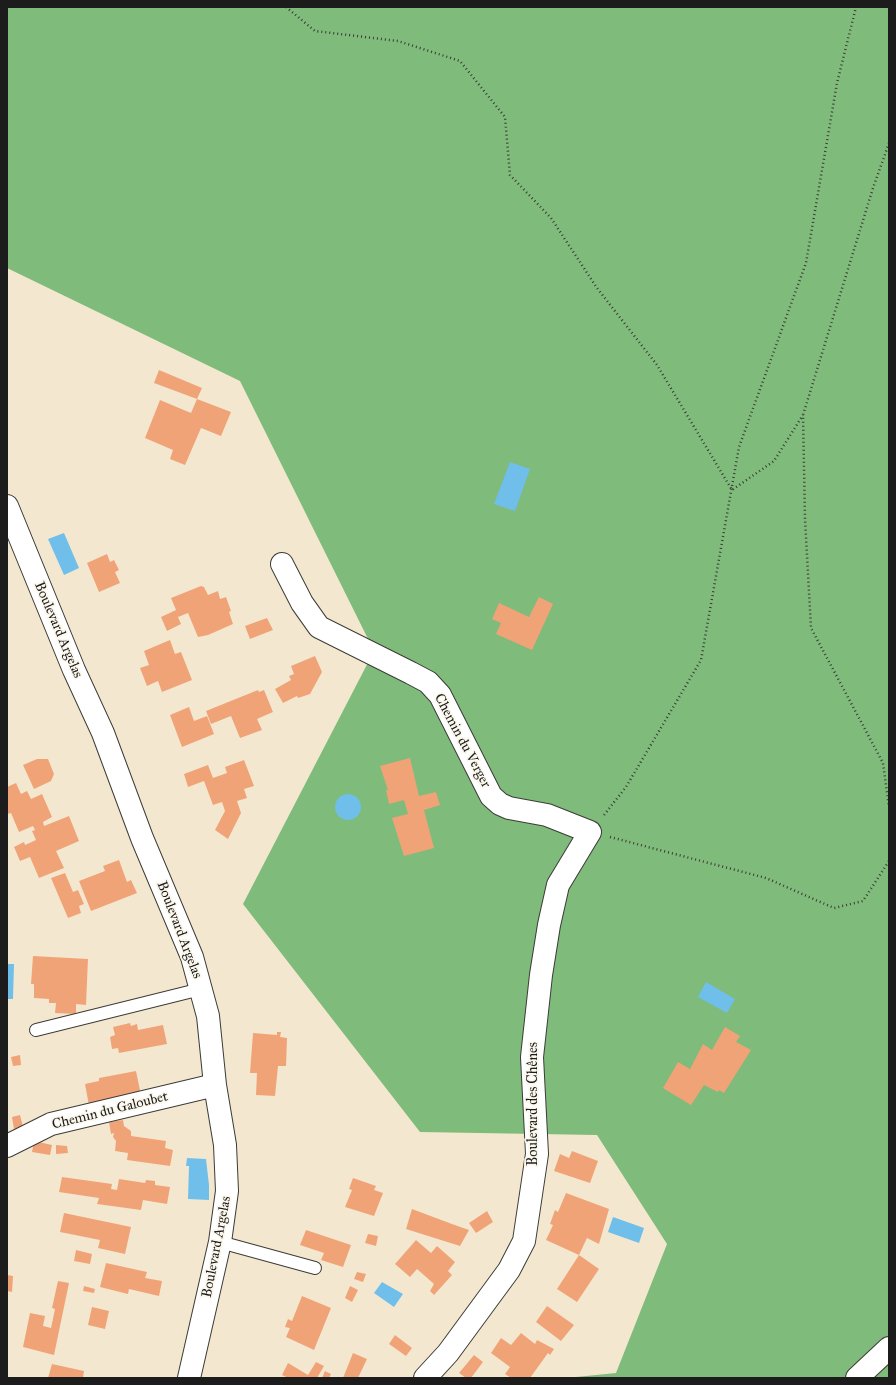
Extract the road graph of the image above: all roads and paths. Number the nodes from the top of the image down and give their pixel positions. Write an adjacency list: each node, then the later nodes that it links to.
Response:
1 (286, 7): 5 (path)
2 (856, 7): 5 (path)
3 (889, 143): 4 (path)
4 (803, 415): 5 (path); 8 (path)
5 (732, 490): 9 (path)
6 (7, 506): 11 (street, Boulevard Argelas)
7 (282, 564): 9 (street, Chemin du Verger)
8 (889, 807)
9 (590, 832): 10 (path); 19 (street, Boulevard des Chênes)
10 (889, 861)
11 (201, 989): 12 (lane); 13 (street, Boulevard Argelas)
12 (36, 1030)
13 (215, 1085): 14 (street, Chemin du Galoubet); 15 (street, Boulevard Argelas)
14 (7, 1146)
15 (220, 1242): 16 (lane); 18 (street, Boulevard Argelas)
16 (315, 1268)
17 (889, 1348): 20 (street)
18 (189, 1378)
19 (425, 1378)
20 (857, 1378)

